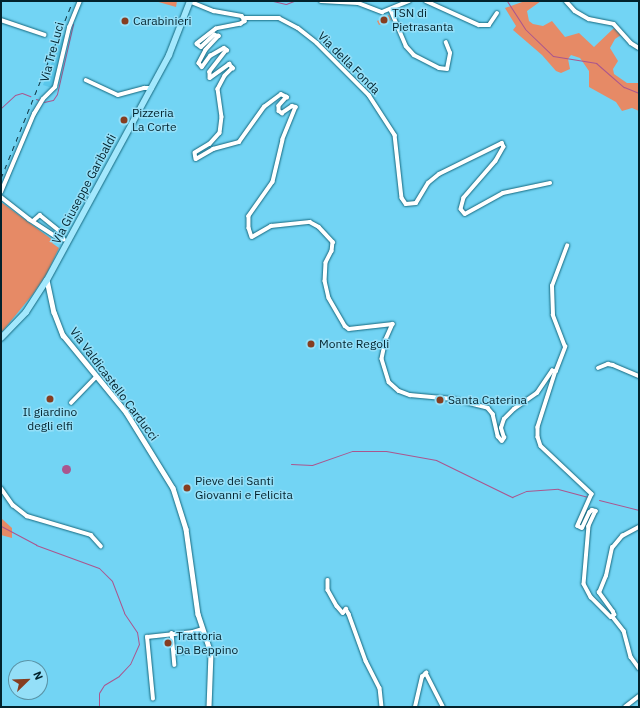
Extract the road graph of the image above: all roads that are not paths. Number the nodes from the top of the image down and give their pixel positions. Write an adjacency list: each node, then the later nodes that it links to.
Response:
1 (80, 1): 17 (street, Via Tre Luci)
2 (189, 1): 9 (street); 15 (main road, Via Giuseppe Garibaldi)
3 (321, 1): 7 (street)
4 (409, 1): 7 (street)
5 (426, 1): 8 (street)
6 (566, 1): 13 (street)
7 (391, 10): 12 (street)
8 (497, 13)
9 (244, 18): 16 (street, Via della Fonda); 25 (street)
10 (1, 20): 11 (street)
11 (45, 36)
12 (446, 43)
13 (639, 48)
14 (86, 80): 15 (street)
15 (152, 88): 20 (main road, Via Giuseppe Garibaldi)
16 (550, 183)
17 (1, 192)
18 (1, 197): 19 (street)
19 (33, 221): 20 (street); 20 (street)
20 (65, 241): 22 (main road, Via Giuseppe Garibaldi)
21 (567, 246): 25 (street)
22 (47, 280): 23 (main road, Via Giuseppe Garibaldi); 27 (street, Via Valdicastello Carducci)
23 (1, 338)
24 (598, 368): 26 (street)
25 (556, 371): 33 (street)
26 (639, 376)
27 (96, 377): 28 (street); 34 (street, Via Valdicastello Carducci)
28 (71, 403)
29 (1, 488): 31 (street)
30 (639, 528): 33 (street)
31 (101, 546)
32 (328, 580): 43 (street)
33 (613, 617): 39 (street)
34 (202, 629): 35 (street); 42 (street, Via Valdicastello Carducci)
35 (172, 633): 36 (street); 41 (street)
36 (174, 652): 37 (street); 38 (street)
37 (183, 652)
38 (175, 666)
39 (639, 668)
40 (639, 696): 46 (street)
41 (153, 699)
42 (209, 707)
43 (382, 707)
44 (415, 707): 45 (street)
45 (443, 707)
46 (625, 707)

